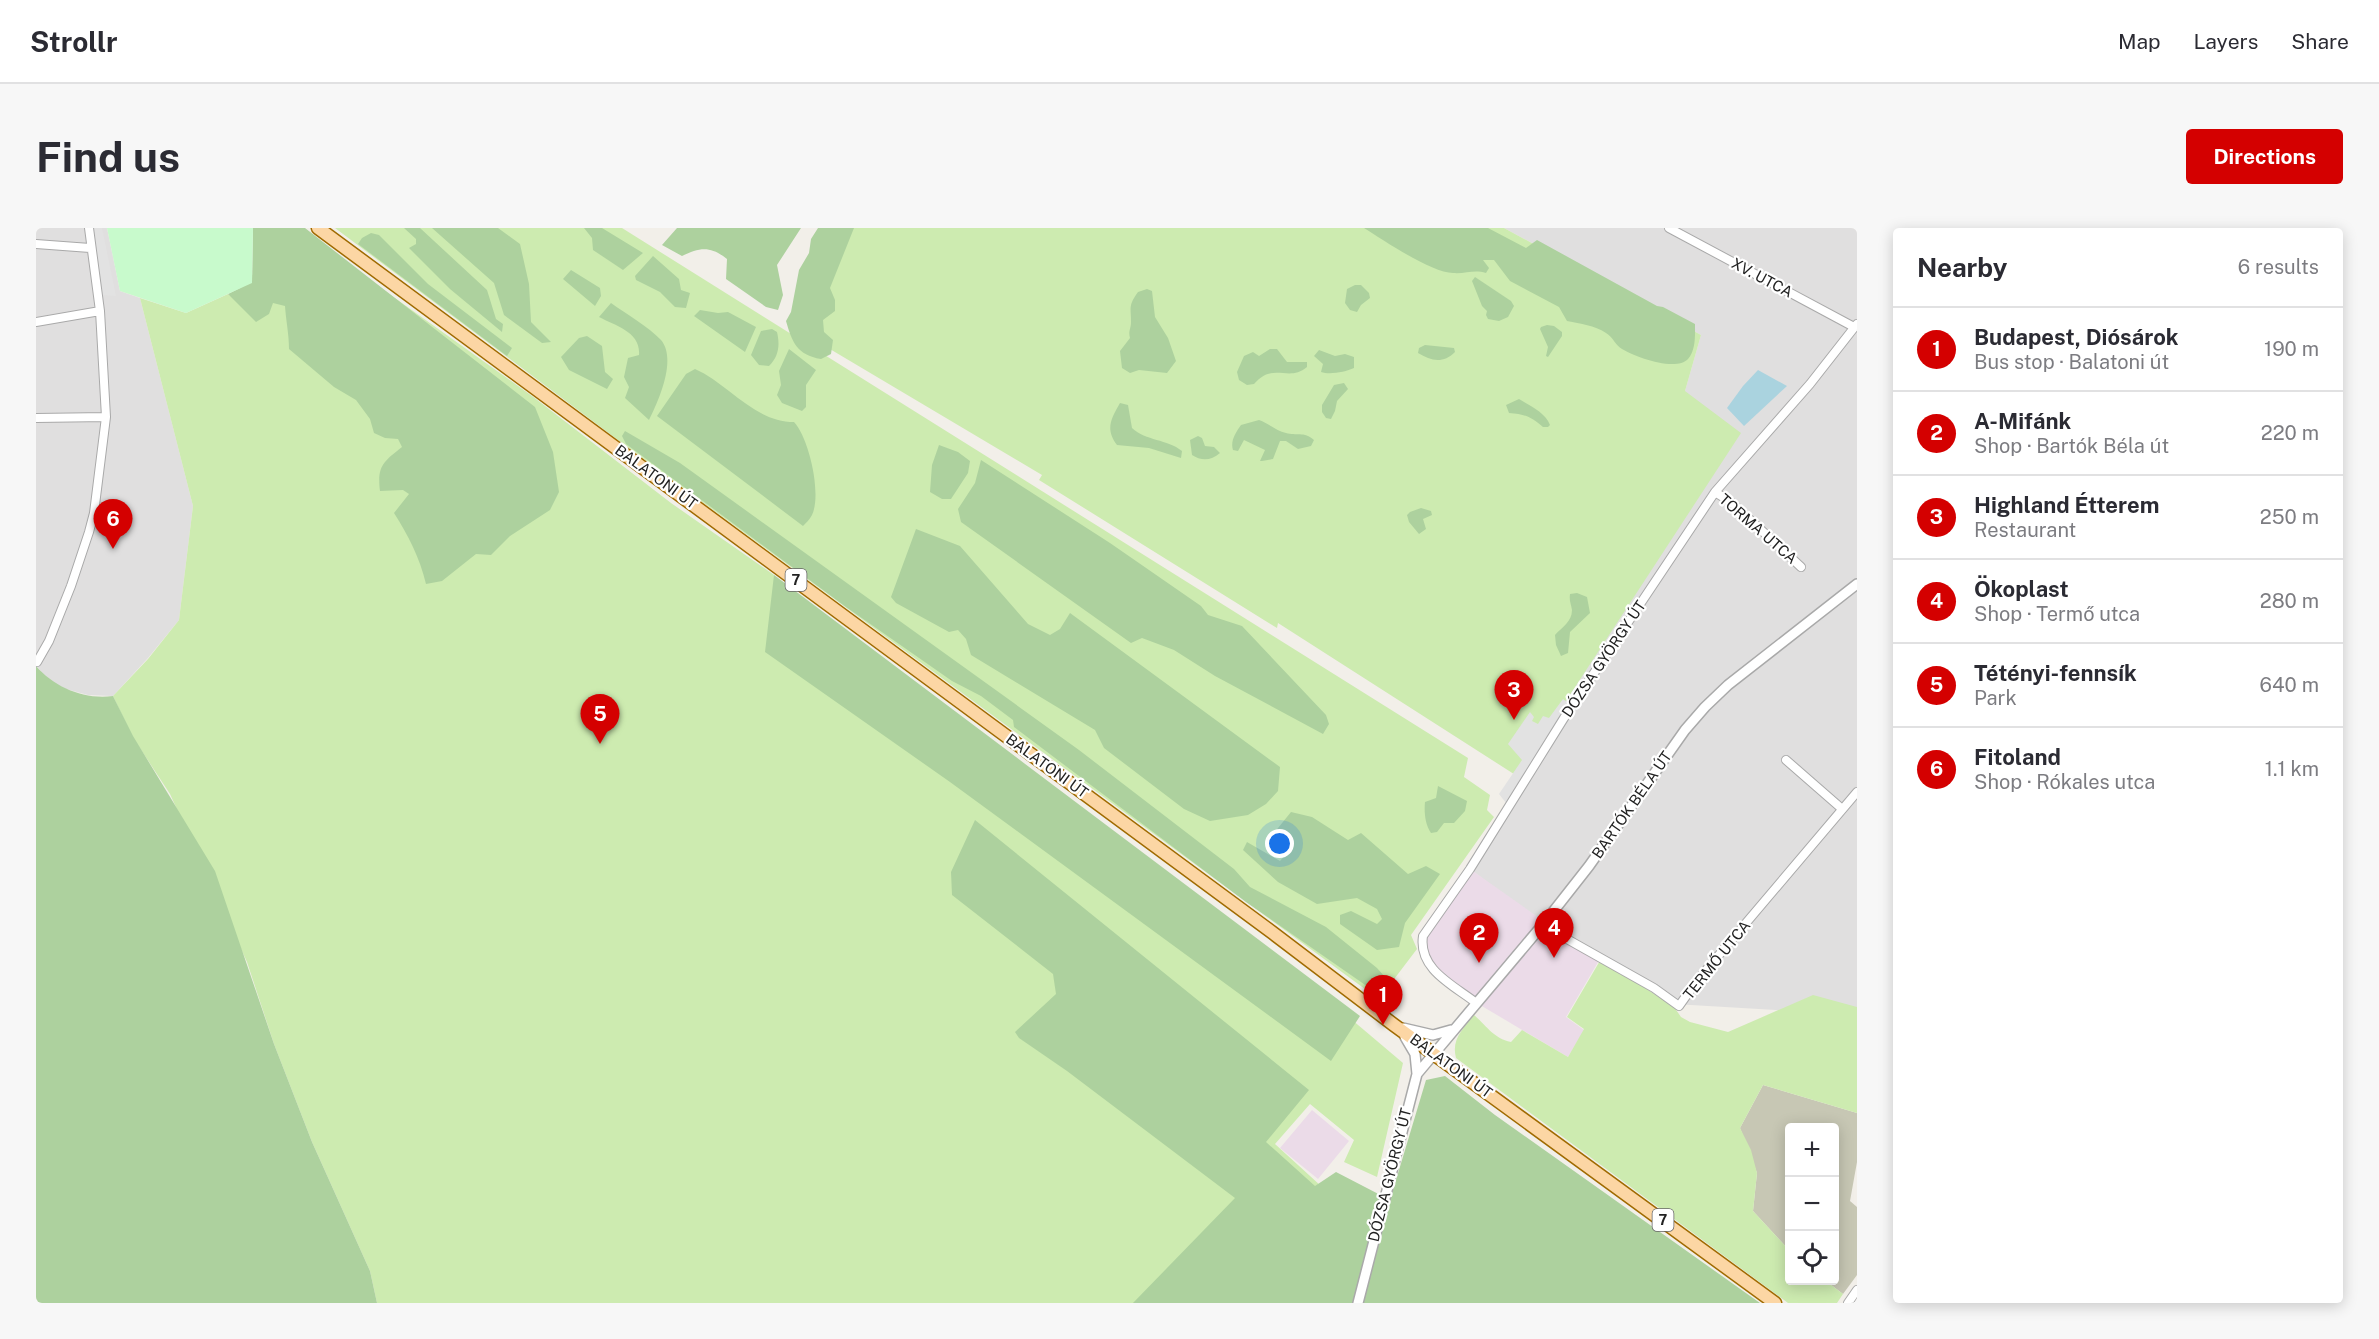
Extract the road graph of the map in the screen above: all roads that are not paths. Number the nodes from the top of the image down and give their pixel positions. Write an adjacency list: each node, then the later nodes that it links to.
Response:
1 (88, 228): 5 (street)
2 (318, 228): 20 (main road, BALATONI ÚT / 7)
3 (1669, 228): 8 (street, XV. UTCA)
4 (36, 244): 5 (street)
5 (90, 248): 6 (street)
6 (100, 311): 7 (street); 9 (street)
7 (36, 322)
8 (1856, 325): 11 (street, DÓZSA GYÖRGY ÚT)
9 (106, 417): 10 (street); 14 (street)
10 (36, 418)
11 (1715, 492): 12 (street, TORMA UTCA); 19 (street, DÓZSA GYÖRGY ÚT)
12 (1801, 567)
13 (1857, 584): 18 (street, BARTÓK BÉLA ÚT)
14 (37, 662)
15 (1786, 760): 17 (street)
16 (1857, 792): 17 (street, TERMŐ UTCA)
17 (1841, 808): 18 (street, TERMŐ UTCA)
18 (1545, 922): 19 (street, BARTÓK BÉLA ÚT)
19 (1475, 1002): 21 (street, BARTÓK BÉLA ÚT)
20 (1394, 1025): 21 (street); 22 (main road, BALATONI ÚT / 7); 23 (street)
21 (1453, 1029): 22 (street, BARTÓK BÉLA ÚT)
22 (1434, 1053): 23 (street, DÓZSA GYÖRGY ÚT); 26 (main road, BALATONI ÚT / 7)
23 (1417, 1074): 25 (street, DÓZSA GYÖRGY ÚT)
24 (1857, 1290): 27 (street)
25 (1358, 1303)
26 (1775, 1303)
27 (1848, 1303)

